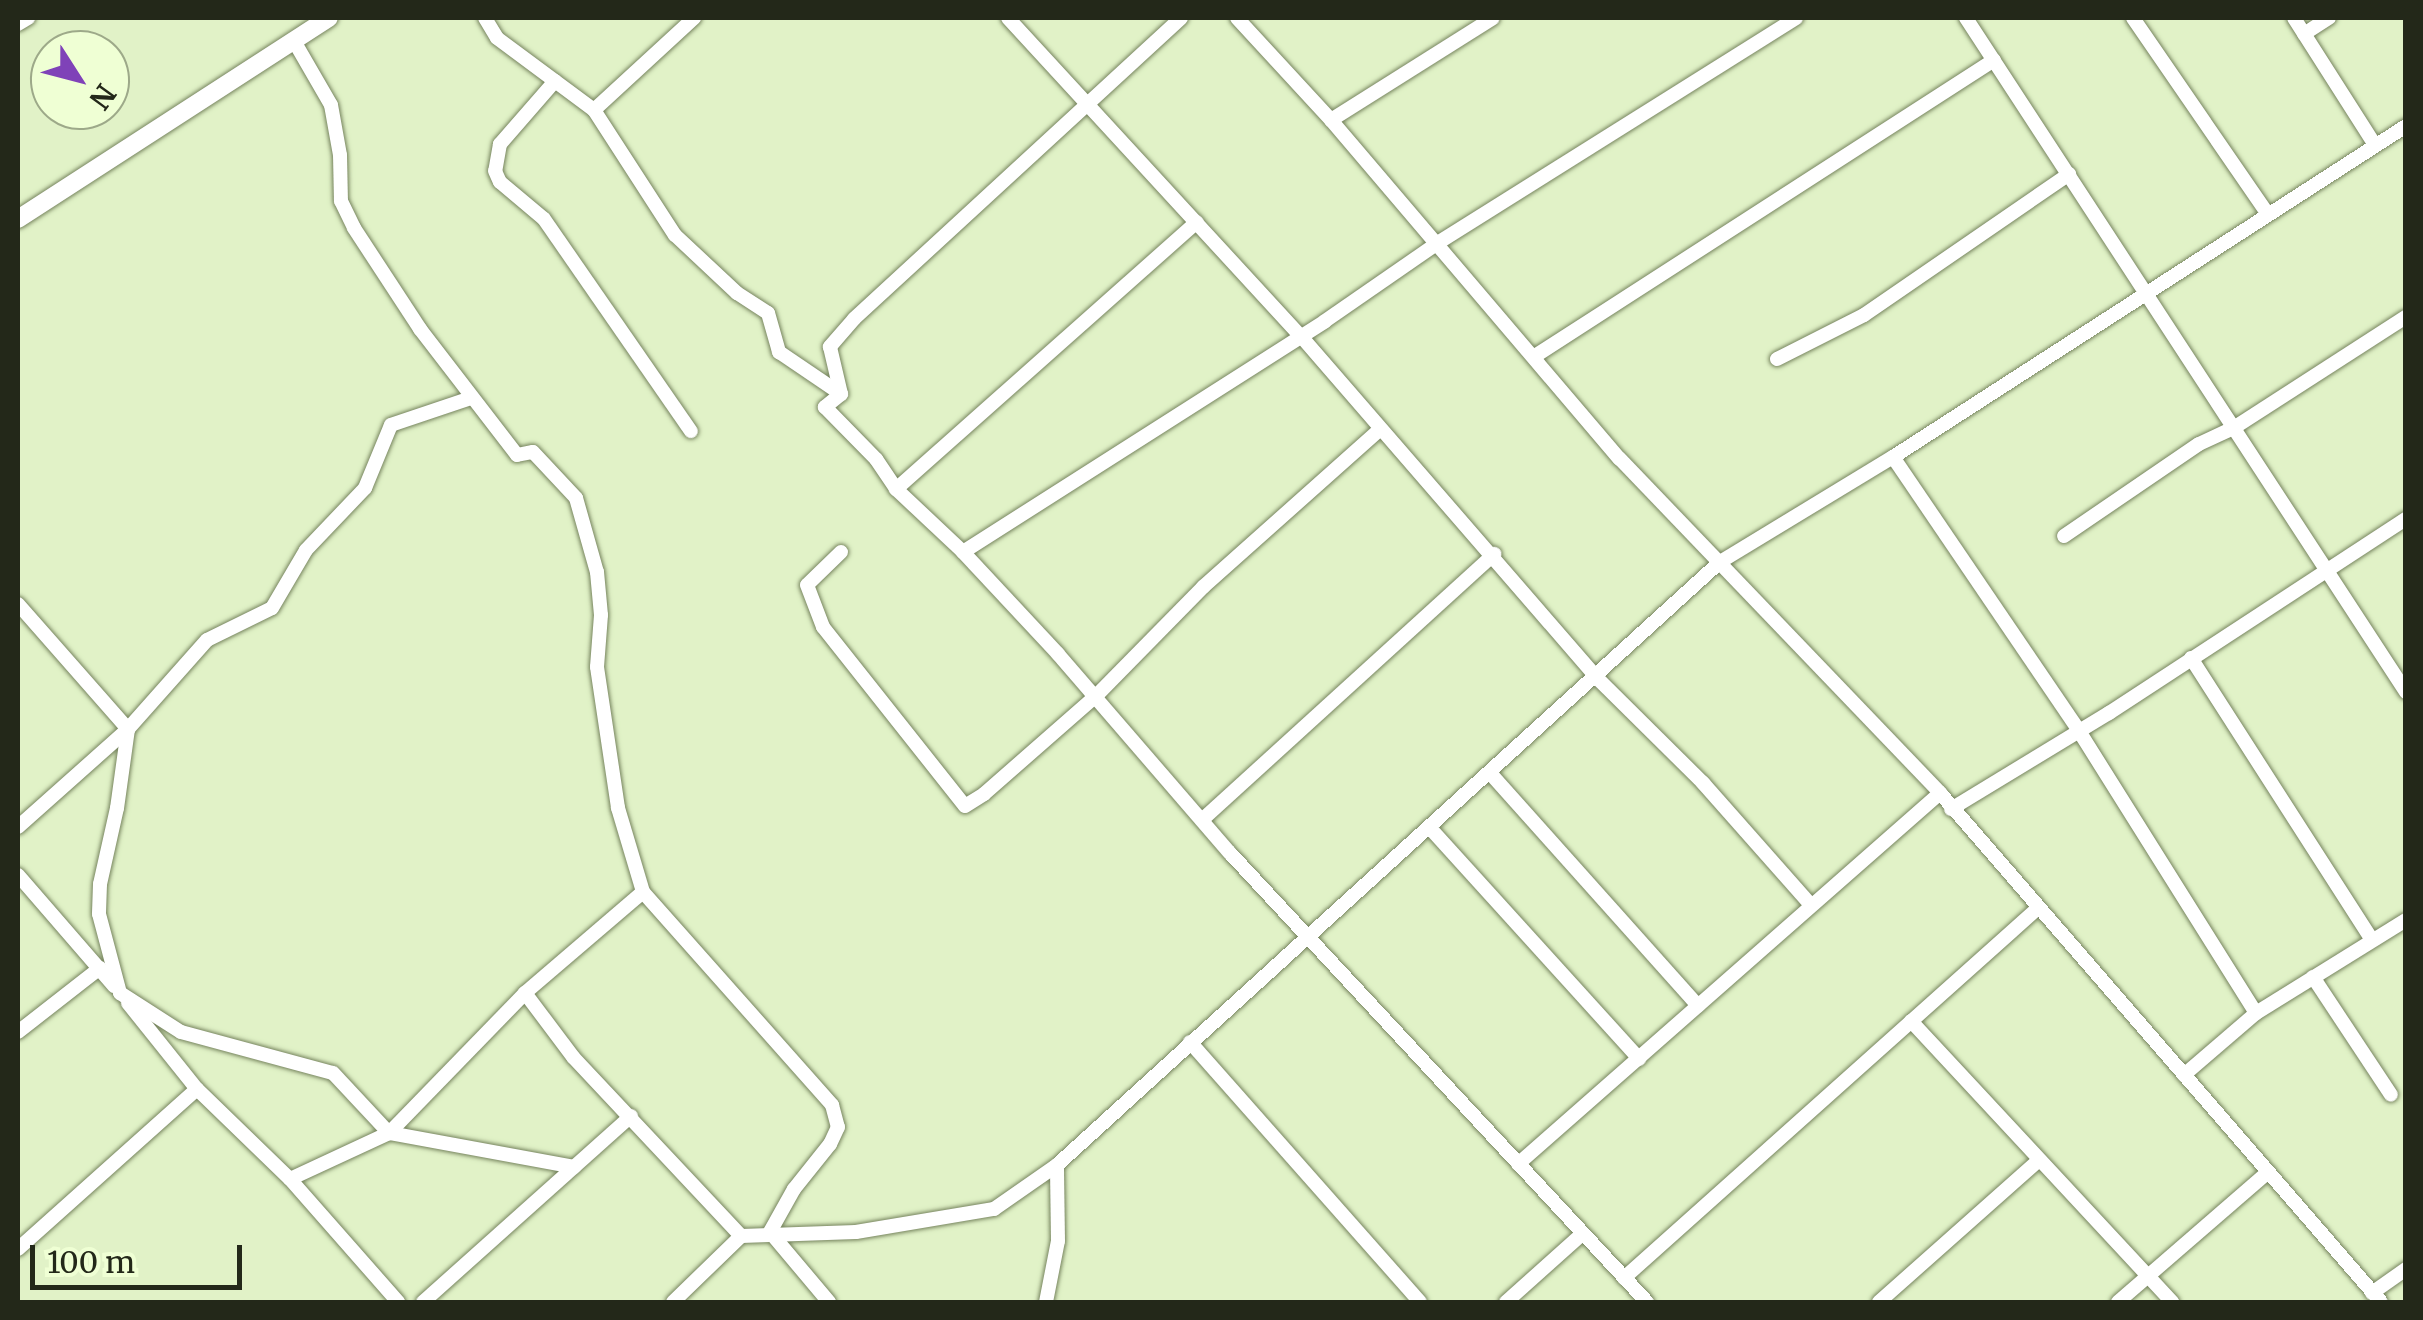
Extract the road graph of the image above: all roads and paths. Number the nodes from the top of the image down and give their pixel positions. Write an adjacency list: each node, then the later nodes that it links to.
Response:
1 (28, 18): 14 (street)
2 (329, 18): 16 (street)
3 (485, 18): 18 (street)
4 (694, 18): 20 (street)
5 (1008, 18): 19 (street)
6 (1181, 18): 19 (street)
7 (1237, 18): 21 (street)
8 (1492, 18): 21 (street)
9 (1966, 18): 17 (street)
10 (2134, 18): 25 (street)
11 (2294, 18): 15 (street)
12 (2329, 18): 15 (street)
13 (1785, 21): 28 (street)
14 (18, 24)
15 (2304, 34): 23 (street)
16 (294, 40): 26 (street); 35 (street)
17 (1994, 60): 24 (street); 32 (street)
18 (555, 81): 20 (street); 38 (street)
19 (1087, 102): 27 (street); 34 (street)
20 (594, 110): 34 (street)
21 (1331, 120): 28 (street)
22 (2406, 126): 23 (street)
23 (2375, 146): 25 (street)
24 (2070, 174): 29 (street); 33 (street)
25 (2267, 213): 29 (street)
26 (18, 220)
27 (1197, 222): 31 (street); 40 (street)
28 (1436, 244): 31 (street); 32 (street)
29 (2144, 293): 36 (street); 39 (street)
30 (2406, 317): 36 (street)
31 (1300, 335): 37 (street); 44 (street)
32 (1535, 356): 46 (street)
33 (1777, 359)
34 (841, 394): 40 (street)
35 (472, 398): 53 (street); 62 (street)
36 (2235, 426): 42 (street); 47 (street)
37 (1379, 430): 45 (street); 52 (street)
38 (691, 431)
39 (1893, 457): 46 (street); 54 (street)
40 (896, 489): 44 (street)
41 (2406, 519): 47 (street)
42 (2064, 536)
43 (841, 552): 52 (street)
44 (963, 552): 52 (street)
45 (1494, 554): 50 (street); 58 (street)
46 (1720, 562): 50 (street); 56 (street)
47 (2325, 570): 49 (street); 51 (street)
48 (19, 610): 53 (street)
49 (2191, 658): 54 (street); 67 (street)
50 (1596, 677): 55 (street); 63 (street)
51 (2406, 692)
52 (1096, 696): 58 (street)
53 (128, 728): 59 (street); 70 (street)
54 (2079, 731): 57 (street); 73 (street)
55 (1490, 773): 60 (street); 72 (street)
56 (1940, 794): 57 (street); 63 (street)
57 (1952, 809): 64 (street)
58 (1203, 819): 66 (street)
59 (18, 828)
60 (1430, 828): 66 (street); 77 (street)
61 (18, 875): 68 (street)
62 (643, 892): 71 (street); 89 (street)
63 (1810, 904): 72 (street)
64 (2038, 908): 74 (street); 78 (street)
65 (2406, 920): 67 (street)
66 (1309, 934): 76 (street); 84 (street)
67 (2372, 940): 69 (street)
68 (100, 968): 70 (street); 75 (street)
69 (2314, 977): 73 (street); 80 (street)
70 (120, 993): 79 (street); 82 (street)
71 (524, 993): 81 (street); 82 (street)
72 (1698, 1006): 77 (street)
73 (2256, 1013): 78 (street)
74 (1911, 1021): 83 (street); 95 (street)
75 (18, 1032)
76 (1190, 1042): 85 (street); 102 (street)
77 (1640, 1059): 84 (street)
78 (2184, 1075): 87 (street)
79 (197, 1089): 88 (street); 92 (street)
80 (2391, 1096)
81 (631, 1116): 86 (street); 91 (street)
82 (389, 1132): 86 (street); 88 (street)
83 (2039, 1160): 94 (street); 105 (street)
84 (1518, 1164): 90 (street)
85 (1057, 1165): 89 (street); 101 (street)
86 (574, 1167): 98 (street)
87 (2268, 1172): 94 (street); 96 (street)
88 (290, 1179): 97 (street)
89 (770, 1232): 91 (street); 100 (street)
90 (1581, 1235): 95 (street); 103 (street)
91 (740, 1236): 99 (street)
92 (18, 1249)
93 (2406, 1270): 96 (street)
94 (2148, 1276): 106 (street); 107 (street)
95 (1624, 1278): 104 (street)
96 (2377, 1298)
97 (398, 1302)
98 (422, 1302)
99 (673, 1302)
100 (828, 1302)
101 (1046, 1302)
102 (1420, 1302)
103 (1506, 1302)
104 (1647, 1302)
105 (1880, 1302)
106 (2118, 1302)
107 (2172, 1302)

